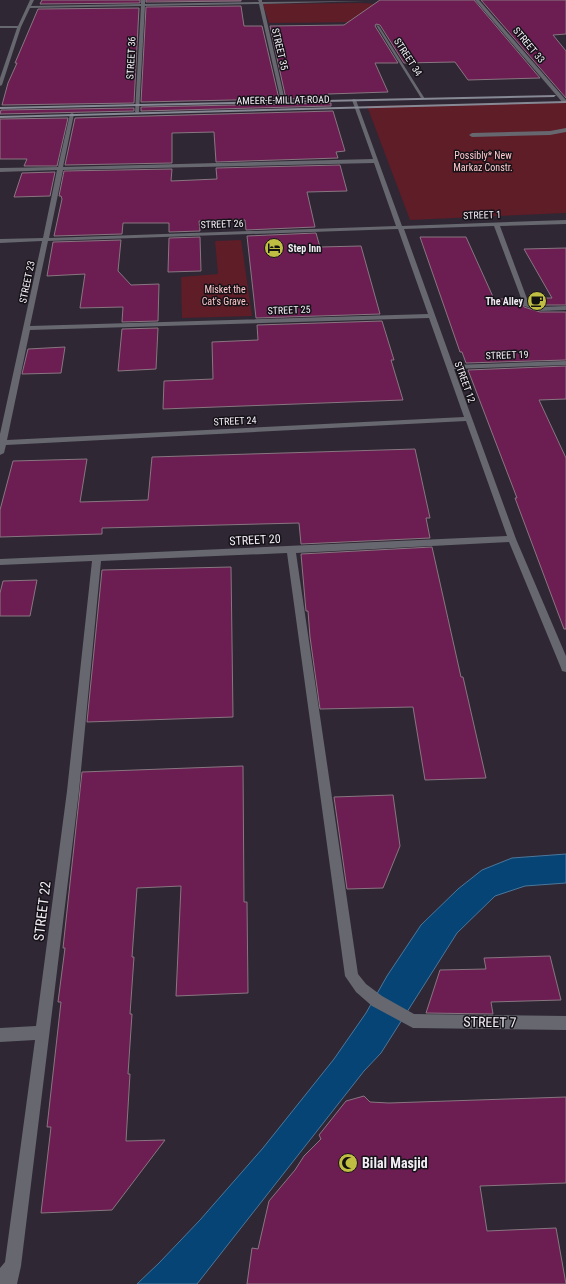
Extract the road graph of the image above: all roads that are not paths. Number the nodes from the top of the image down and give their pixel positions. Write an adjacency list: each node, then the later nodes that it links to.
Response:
1 (32, 0): 6 (street)
2 (364, 0): 4 (street)
3 (477, 0): 14 (street, STREET 33)
4 (260, 1): 5 (street); 16 (street, STREET 35)
5 (143, 3): 6 (street); 19 (street, STREET 36)
6 (29, 7): 8 (street)
7 (377, 26): 15 (street, STREET 34)
8 (19, 27): 9 (street); 11 (street)
9 (0, 28)
10 (0, 63): 11 (street)
11 (8, 63): 12 (street)
12 (0, 85)
13 (566, 95): 14 (main road, AMEER-E-MILLAT ROAD)
14 (559, 96): 15 (main road, AMEER-E-MILLAT ROAD); 17 (street, STREET 33)
15 (423, 98): 18 (main road, AMEER-E-MILLAT ROAD)
16 (283, 101): 18 (main road, AMEER-E-MILLAT ROAD); 19 (main road, AMEER-E-MILLAT ROAD)
17 (565, 102): 18 (main road, AMEER-E-MILLAT ROAD)
18 (354, 104): 21 (main road, AMEER-E-MILLAT ROAD); 26 (street, STREET 12)
19 (138, 105): 20 (main road, AMEER-E-MILLAT ROAD); 21 (street, STREET 36)
20 (0, 108)
21 (137, 112): 22 (main road, AMEER-E-MILLAT ROAD)
22 (72, 114): 23 (main road, AMEER-E-MILLAT ROAD); 27 (street, STREET 23)
23 (0, 116)
24 (566, 130): 25 (street)
25 (472, 135)
26 (375, 161): 27 (street); 31 (street, STREET 12)
27 (59, 169): 28 (street); 32 (street, STREET 23)
28 (0, 170)
29 (566, 222): 30 (street, STREET 1)
30 (496, 224): 31 (street, STREET 1); 34 (street)
31 (399, 227): 32 (street, STREET 26); 35 (street, STREET 12)
32 (46, 240): 33 (street); 36 (street, STREET 23)
33 (0, 241)
34 (566, 308)
35 (431, 316): 36 (street, STREET 25); 38 (street, STREET 12)
36 (27, 328): 40 (street, STREET 23)
37 (566, 363): 38 (street, STREET 19)
38 (449, 367): 39 (street, STREET 12)
39 (468, 419): 40 (street, STREET 24); 42 (street, STREET 12)
40 (2, 443): 41 (street, STREET 23)
41 (0, 453)
42 (512, 539): 43 (street, STREET 20); 46 (street, STREET 12)
43 (291, 550): 44 (street, STREET 20); 47 (street, STREET 7)
44 (97, 559): 45 (street, STREET 20); 48 (street, STREET 22)
45 (0, 562)
46 (566, 668)
47 (566, 1023)
48 (41, 1034): 49 (street); 50 (street, STREET 22)
49 (0, 1035)
50 (13, 1266): 51 (street); 52 (street, STREET 22)
51 (0, 1279)
52 (9, 1284)

